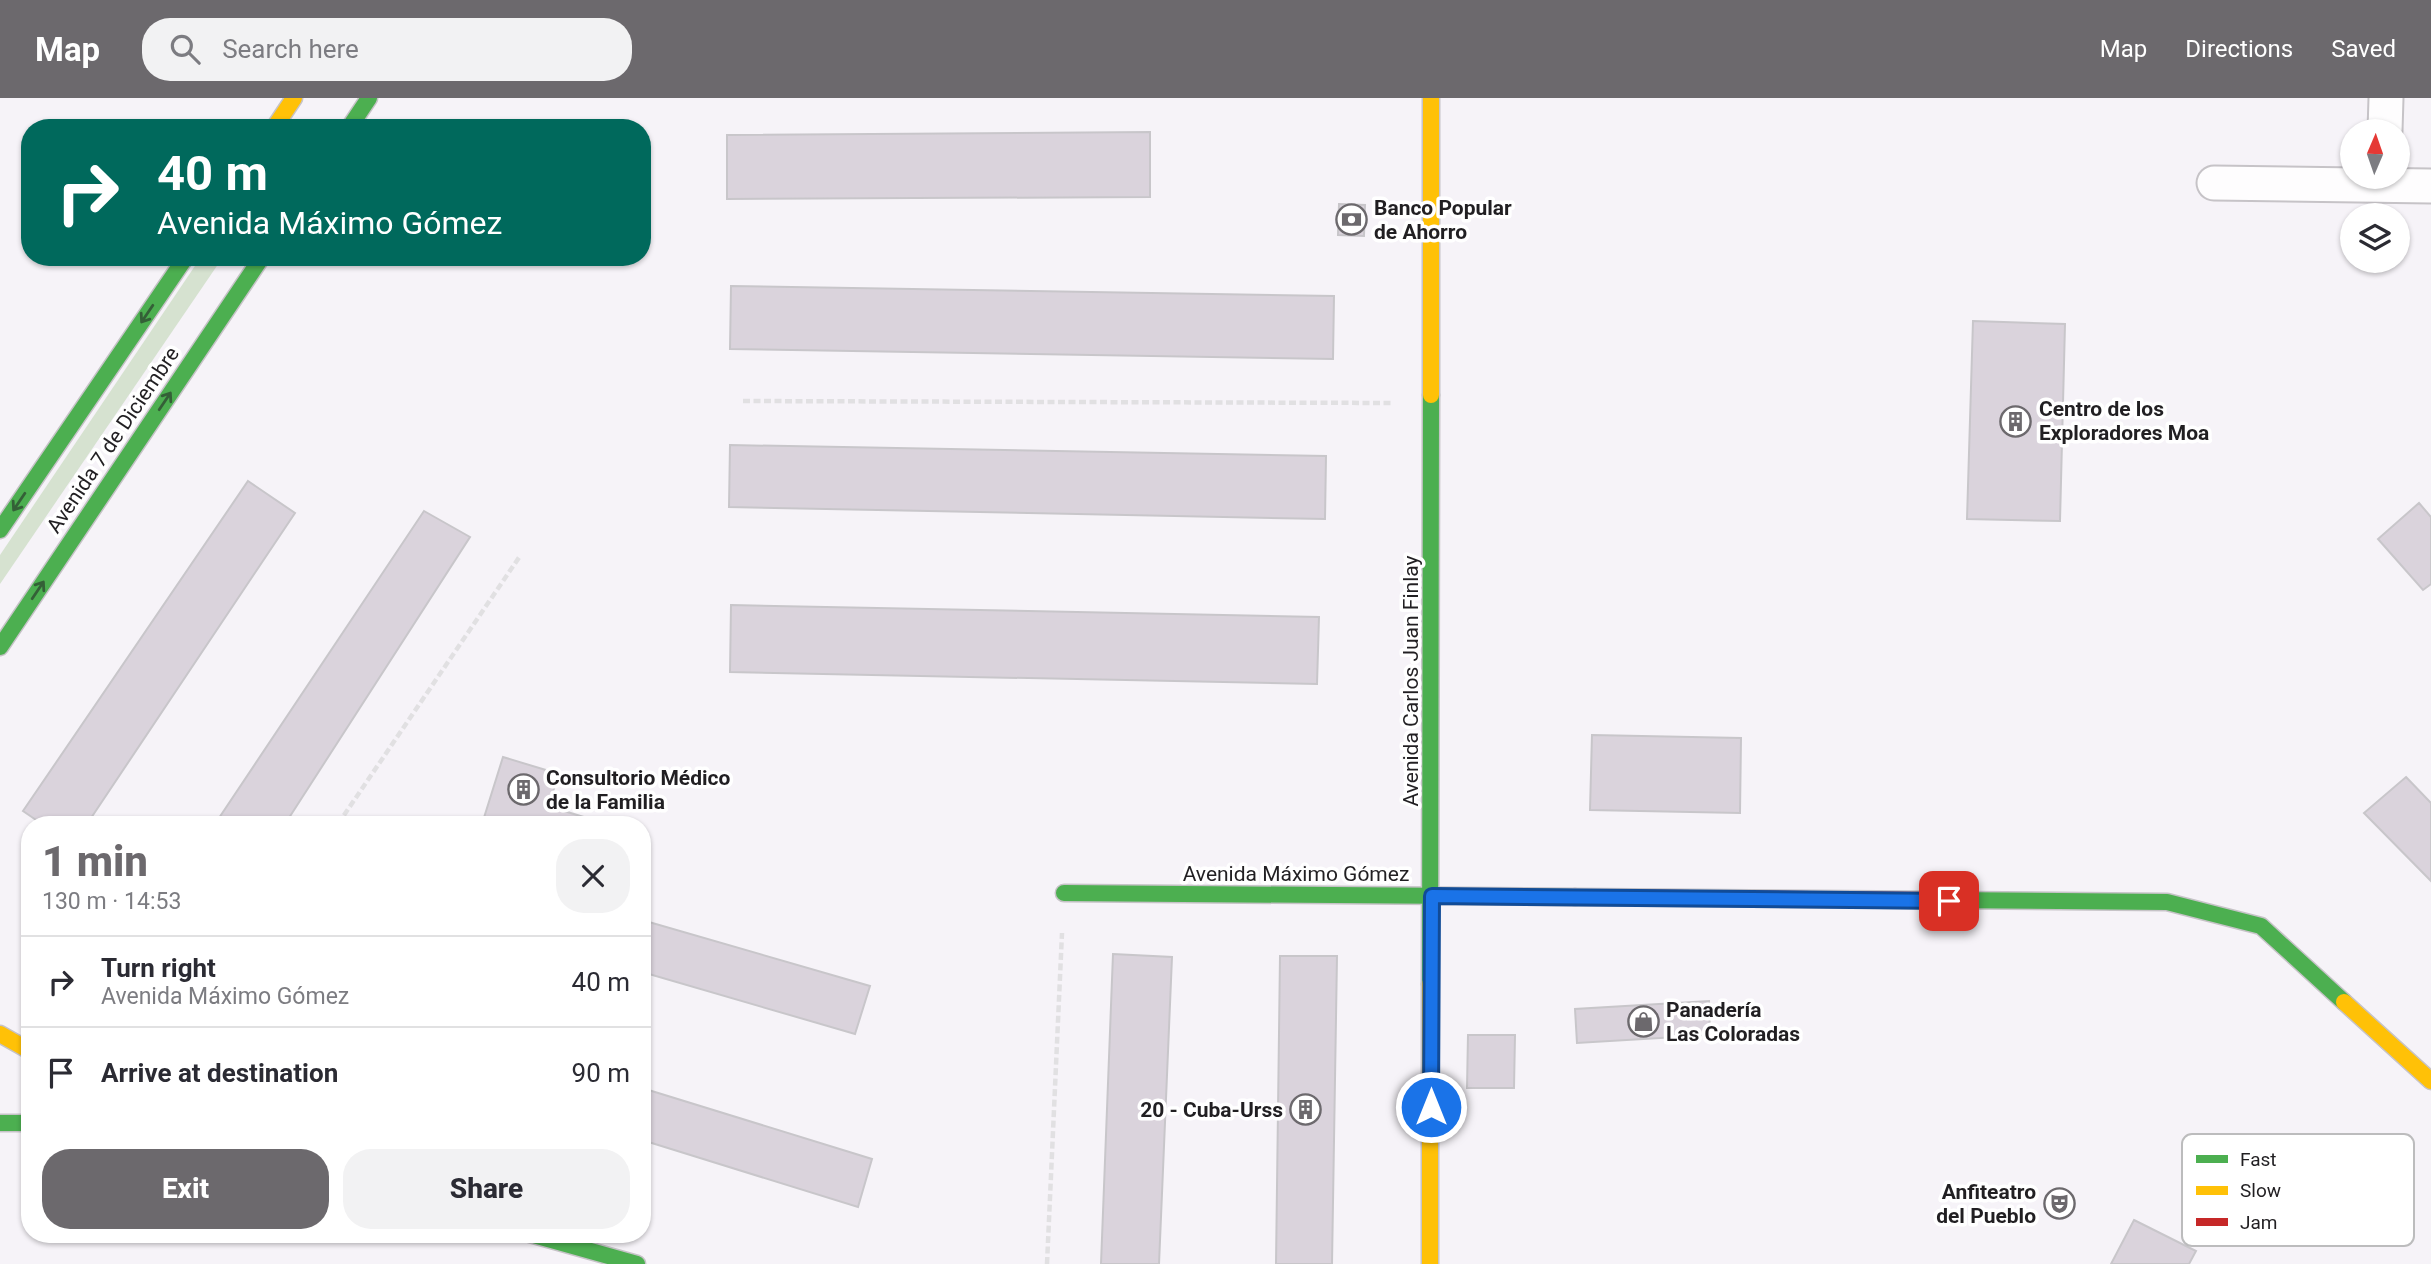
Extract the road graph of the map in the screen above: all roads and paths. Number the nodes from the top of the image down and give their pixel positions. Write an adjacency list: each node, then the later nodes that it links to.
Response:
1 (294, 98): 5 (street)
2 (369, 98): 6 (street)
3 (1431, 98): 15 (street, Avenida Carlos Juan Finlay)
4 (2386, 98): 7 (street)
5 (280, 119)
6 (355, 119)
7 (2385, 119)
8 (2340, 182): 9 (street)
9 (2214, 183)
10 (2410, 184): 11 (street)
11 (2431, 186)
12 (180, 266): 16 (street, Avenida 7 de Diciembre, one-way to 16)
13 (256, 266): 18 (street, Avenida 7 de Diciembre, one-way to 13)
14 (743, 401): 15 (path)
15 (1432, 402): 21 (street, Avenida Carlos Juan Finlay)
16 (0, 530)
17 (520, 556): 19 (path)
18 (0, 647)
19 (343, 816)
20 (1064, 893): 21 (street, Avenida Máximo Gómez); 29 (path)
21 (1432, 896): 24 (street, Avenida Máximo Gómez); 30 (street, Avenida Carlos Juan Finlay)
22 (0, 1034): 23 (street)
23 (21, 1046)
24 (2431, 1081)
25 (0, 1123): 26 (street)
26 (21, 1123)
27 (562, 1243): 28 (street)
28 (637, 1264)
29 (1047, 1264)
30 (1430, 1264)

